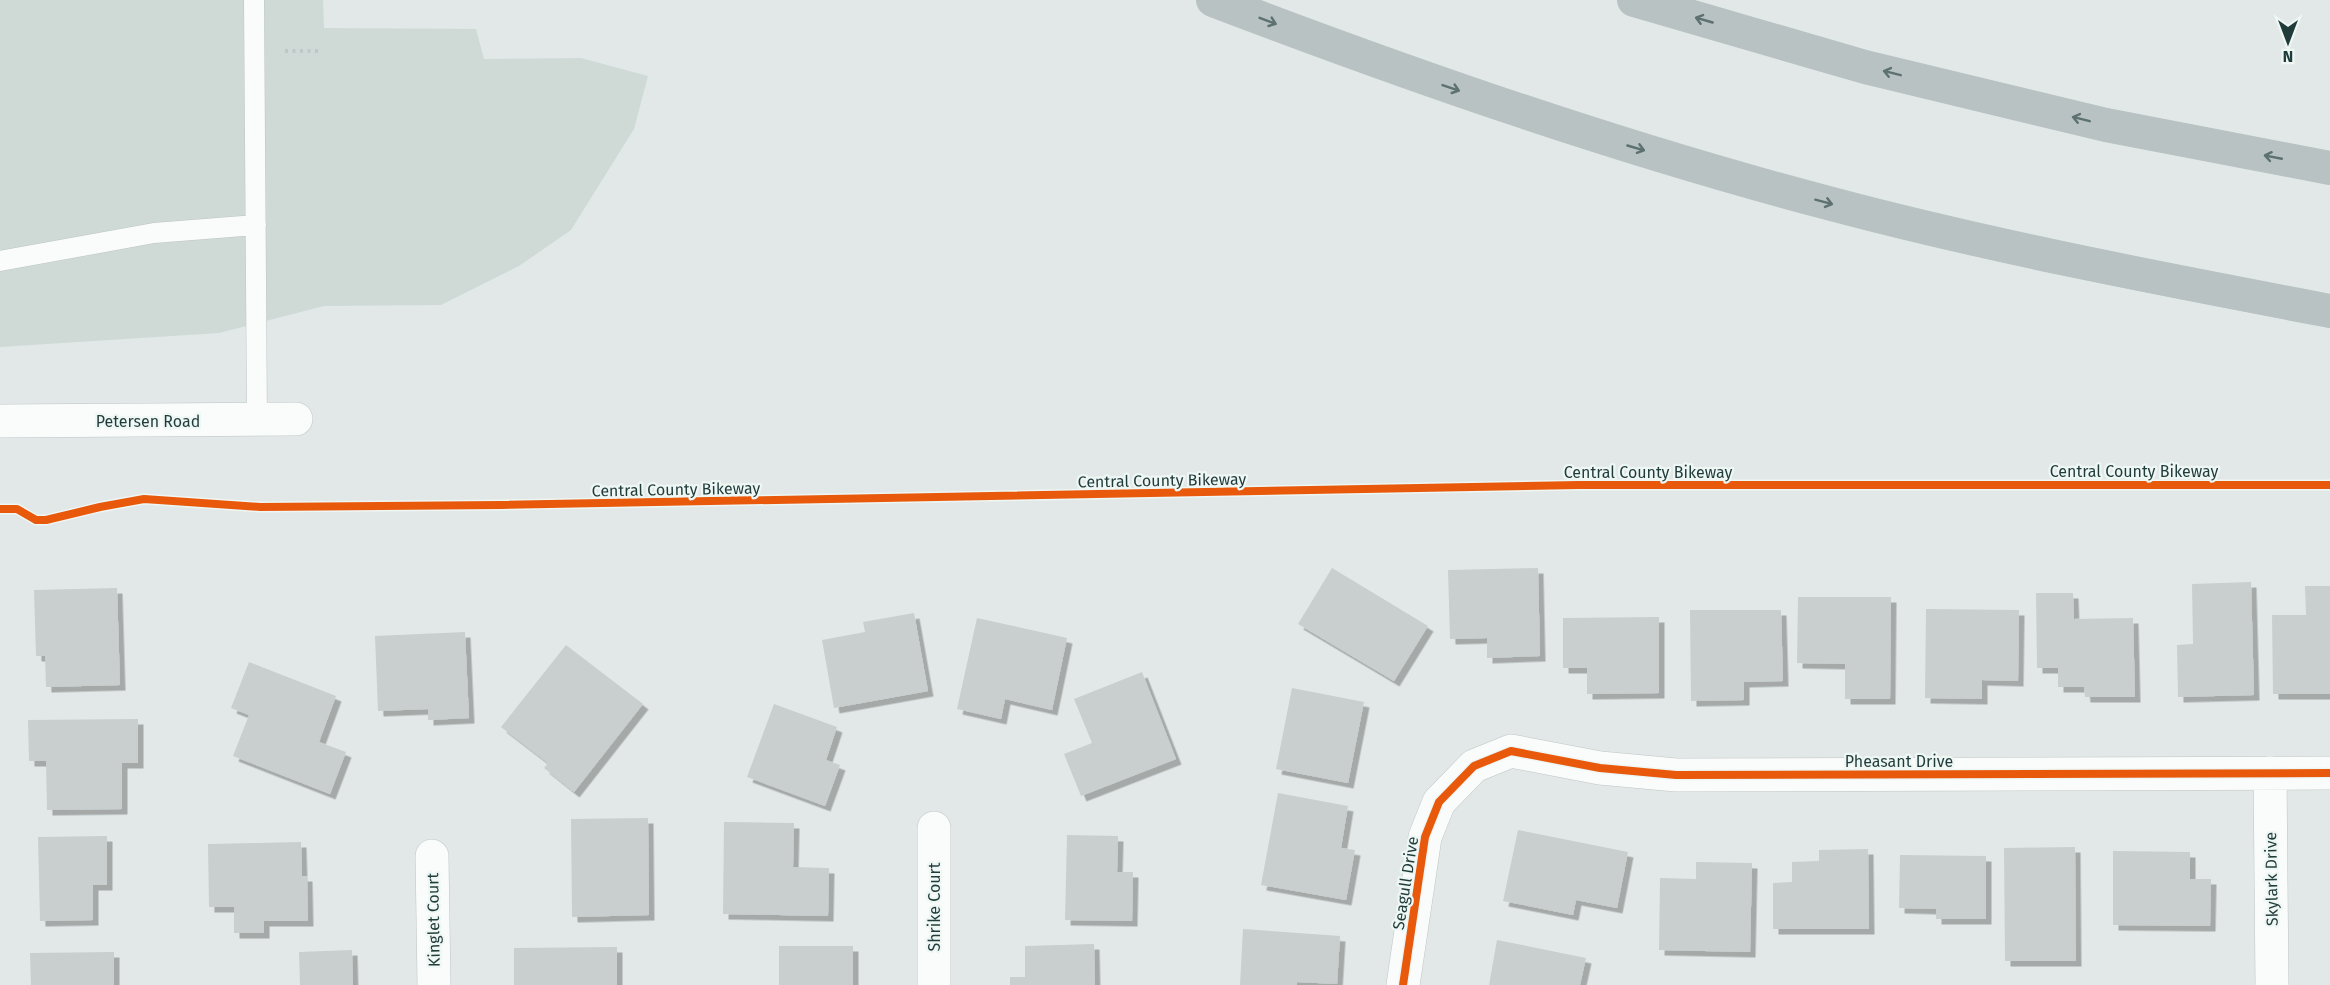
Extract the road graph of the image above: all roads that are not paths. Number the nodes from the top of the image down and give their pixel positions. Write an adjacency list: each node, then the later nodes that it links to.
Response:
1 (254, 0): 5 (lane)
2 (1213, 0): 7 (highway, one-way to 7)
3 (1634, 0): 4 (highway, one-way to 3)
4 (2330, 168)
5 (256, 225): 6 (lane); 9 (lane)
6 (0, 261)
7 (2330, 311)
8 (296, 419): 9 (street, Petersen Road)
9 (257, 420): 10 (street, Petersen Road)
10 (0, 421)
11 (1474, 766): 13 (street, Pheasant Drive); 18 (street, Seagull Drive)
12 (2330, 773): 13 (street, Pheasant Drive)
13 (2270, 774): 19 (street, Skylark Drive)
14 (934, 828): 17 (street, Shrike Court)
15 (432, 856): 16 (street, Kinglet Court)
16 (434, 985)
17 (934, 985)
18 (1403, 985)
19 (2272, 985)

